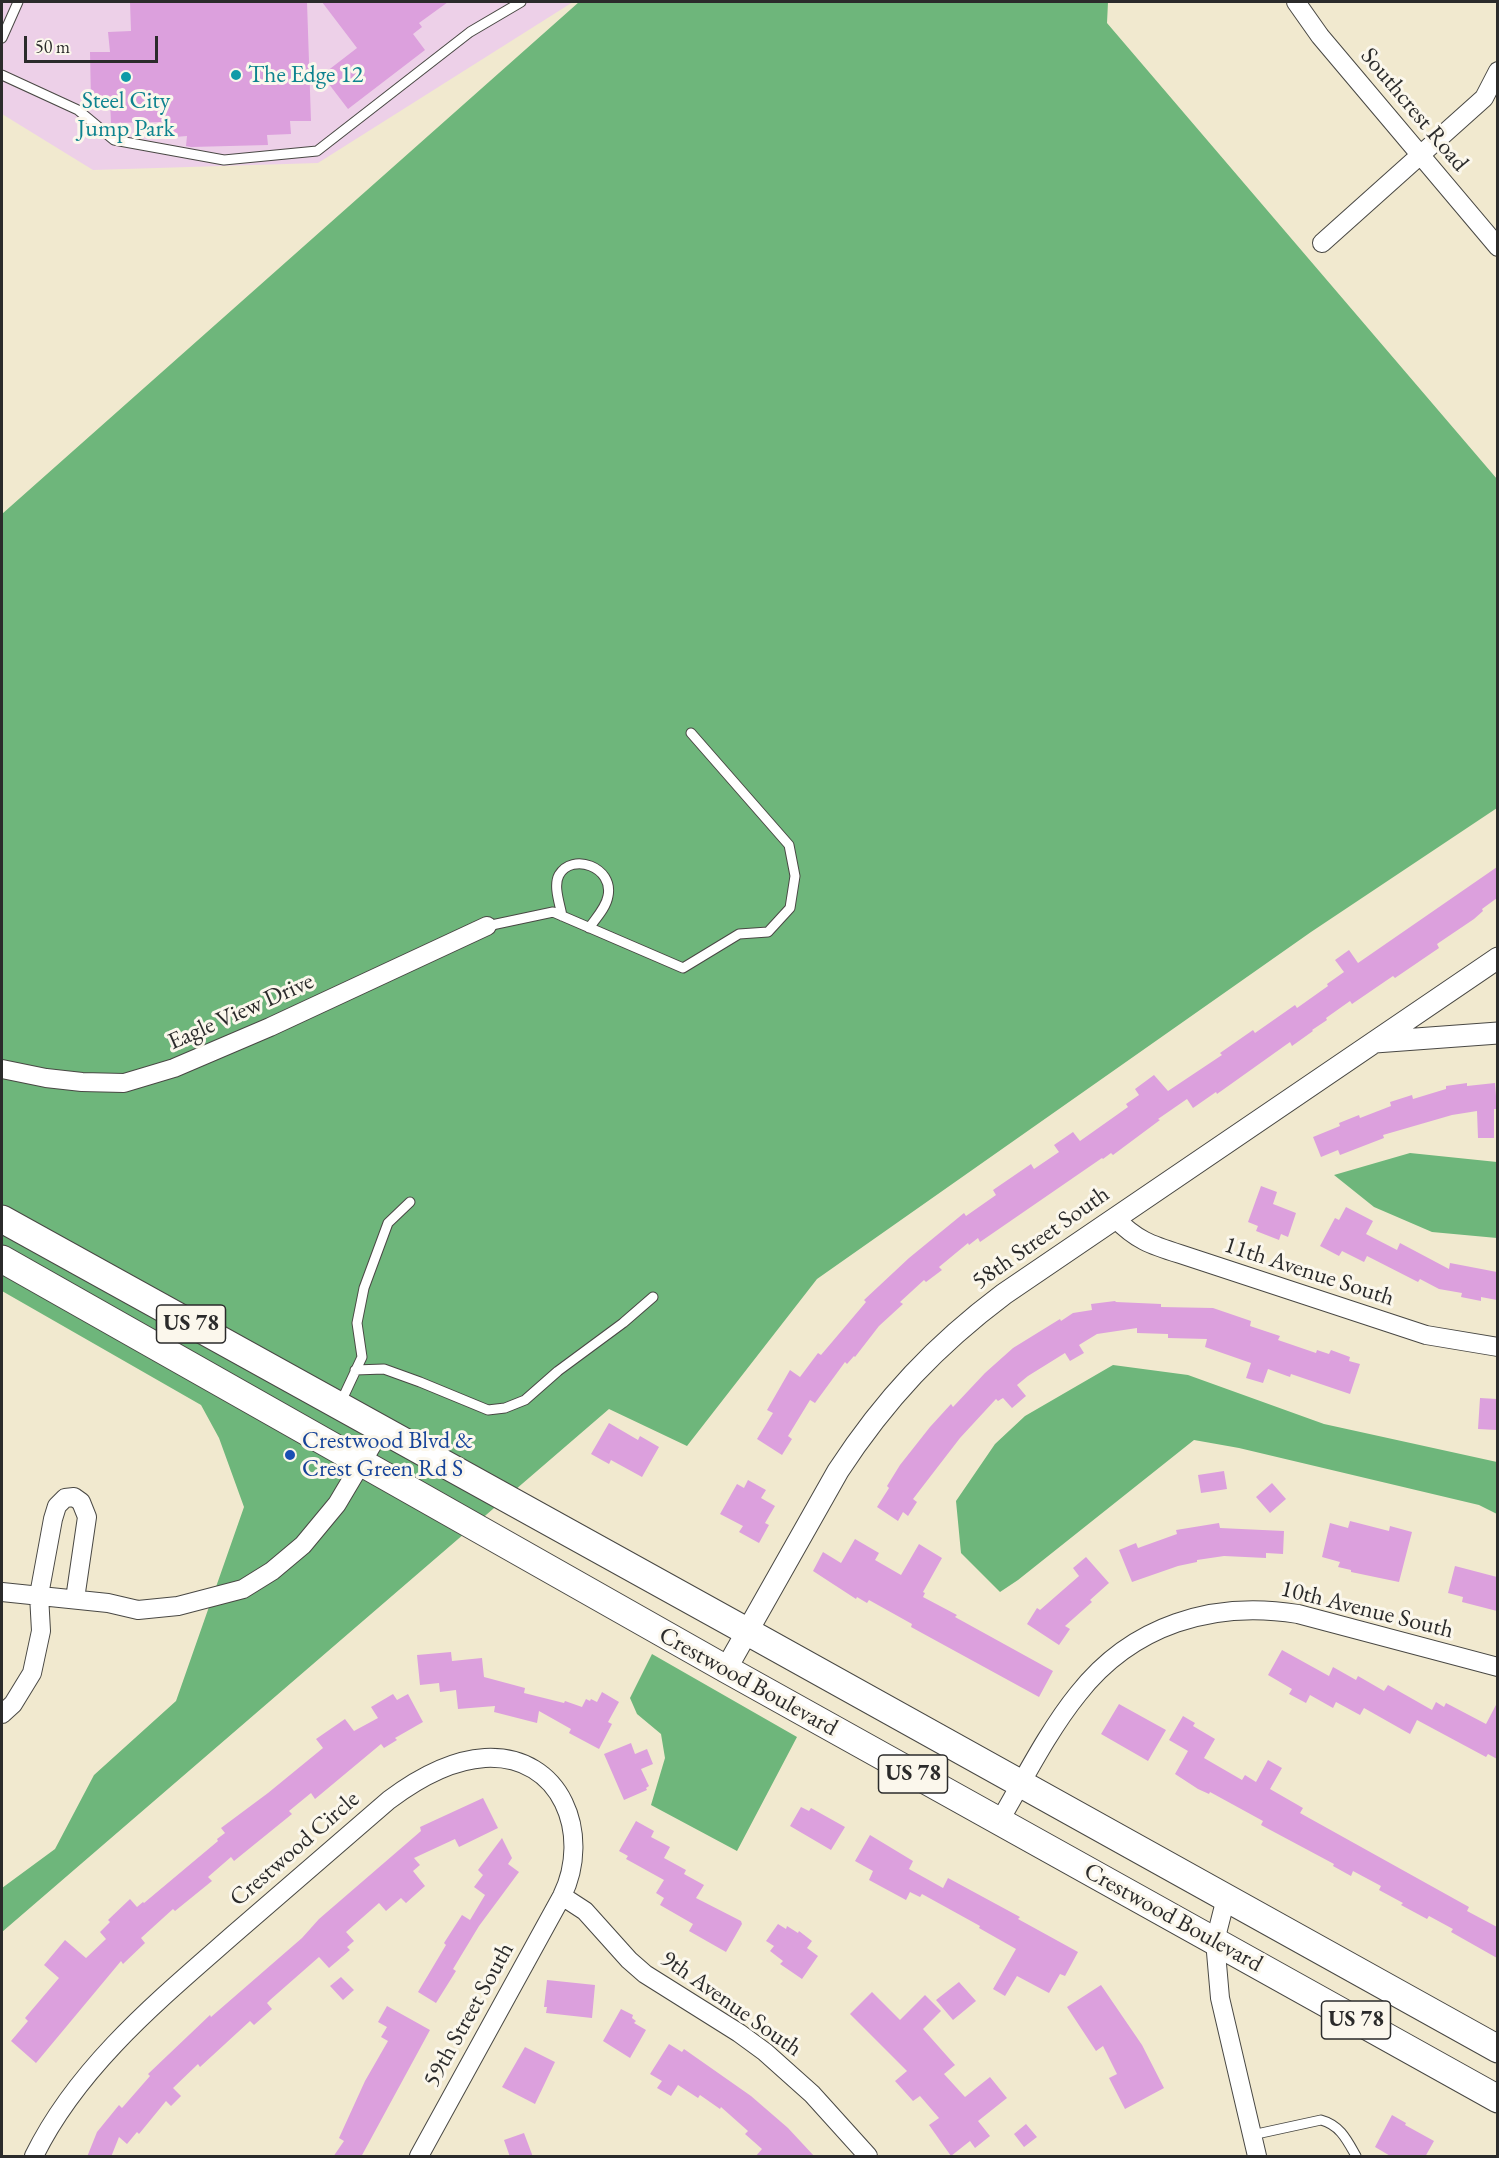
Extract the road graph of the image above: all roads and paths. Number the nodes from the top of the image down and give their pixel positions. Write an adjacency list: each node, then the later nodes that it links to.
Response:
1 (18, 2): 4 (lane)
2 (521, 2): 6 (lane)
3 (1296, 2): 7 (street, Southcrest Road)
4 (2, 38)
5 (1497, 71): 7 (street)
6 (2, 75)
7 (1421, 156): 8 (street); 9 (street, Southcrest Road)
8 (1323, 243)
9 (1497, 247)
10 (691, 733): 13 (lane)
11 (562, 916): 12 (lane); 13 (lane); 13 (lane)
12 (487, 926): 17 (street, Eagle View Drive)
13 (589, 928)
14 (1497, 958): 16 (street, 58th Street South)
15 (1497, 1034): 16 (street)
16 (1374, 1042): 19 (street, 58th Street South)
17 (2, 1069)
18 (410, 1202): 24 (lane)
19 (1115, 1218): 23 (street, 11th Avenue South); 31 (street, 58th Street South)
20 (2, 1219): 25 (main road, Crestwood Boulevard / US 78)
21 (2, 1259): 27 (main road, Crestwood Boulevard / US 78)
22 (653, 1297): 24 (lane)
23 (1497, 1347)
24 (355, 1370): 25 (lane)
25 (339, 1406): 26 (main road, Crestwood Boulevard / US 78)
26 (381, 1430): 27 (street); 31 (main road, Crestwood Boulevard / US 78)
27 (362, 1463): 30 (street); 33 (main road, Crestwood Boulevard / US 78)
28 (2, 1592): 29 (street)
29 (39, 1595): 30 (street); 30 (street); 34 (street)
30 (75, 1599)
31 (748, 1632): 33 (street, 58th Street South); 35 (main road, Crestwood Boulevard / US 78)
32 (1497, 1667): 35 (street, 10th Avenue South)
33 (726, 1669): 36 (main road, Crestwood Boulevard / US 78)
34 (2, 1714)
35 (1021, 1784): 36 (street, 10th Avenue South); 38 (main road, Crestwood Boulevard / US 78)
36 (999, 1822): 39 (main road, Crestwood Boulevard / US 78)
37 (562, 1896): 43 (street, 59th Street South); 44 (street, Crestwood Circle); 45 (street, 9th Avenue South)
38 (1226, 1898): 39 (street); 40 (main road, Crestwood Boulevard / US 78)
39 (1215, 1941): 41 (main road, Crestwood Boulevard / US 78); 42 (street)
40 (1497, 2049)
41 (1497, 2099)
42 (1252, 2135): 46 (street); 47 (lane)
43 (421, 2155)
44 (34, 2157)
45 (868, 2157)
46 (1257, 2157)
47 (1356, 2157)

